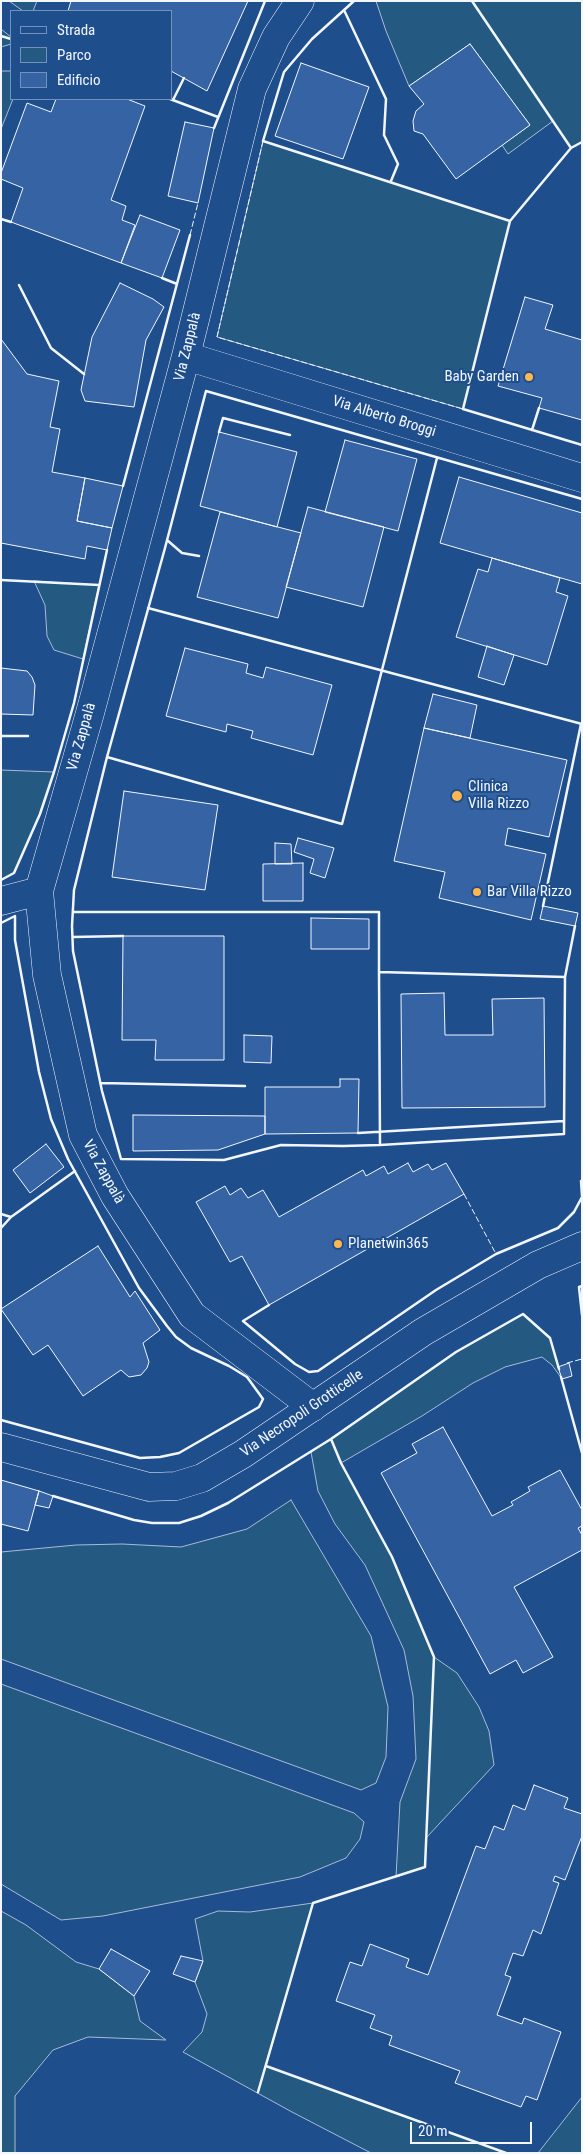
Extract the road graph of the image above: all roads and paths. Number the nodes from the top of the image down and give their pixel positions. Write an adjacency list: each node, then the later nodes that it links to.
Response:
1 (300, 1): 2 (street, Via Zappalà)
2 (186, 356): 3 (street, Via Alberto Broggi); 4 (street, Via Zappalà)
3 (582, 478)
4 (39, 890): 5 (street); 7 (street, Via Zappalà)
5 (1, 901)
6 (582, 1246): 7 (street, Via Necropoli Grotticelle)
7 (313, 1407): 8 (street, Via Necropoli Grotticelle)
8 (1, 1447)

